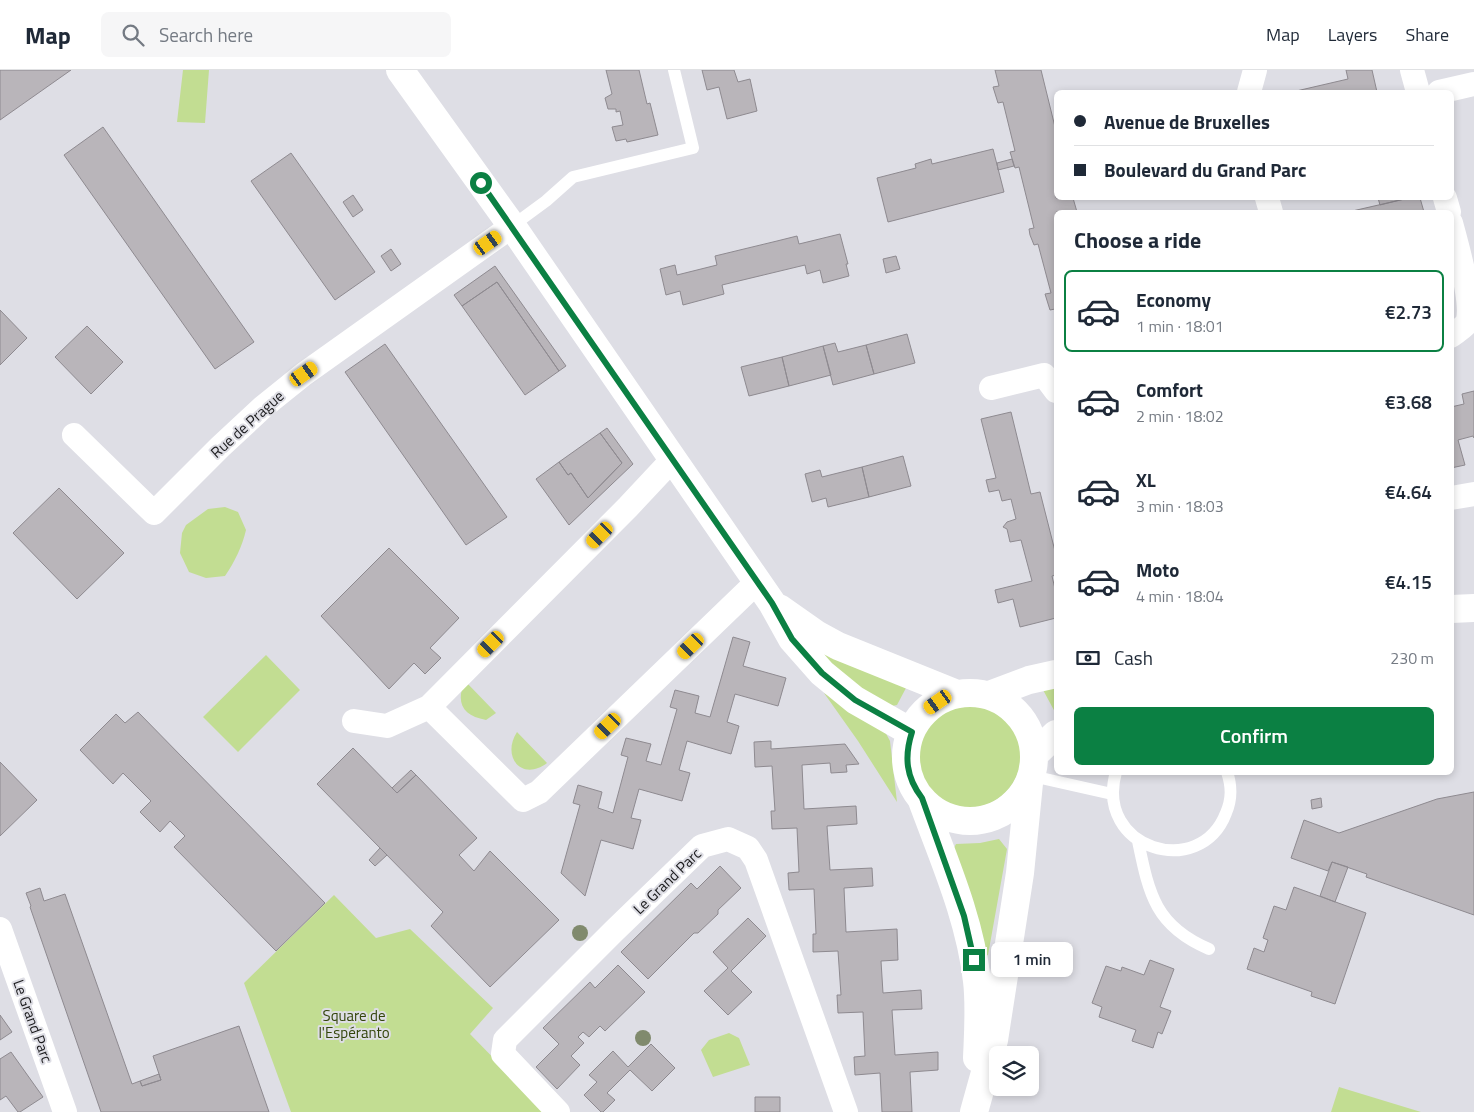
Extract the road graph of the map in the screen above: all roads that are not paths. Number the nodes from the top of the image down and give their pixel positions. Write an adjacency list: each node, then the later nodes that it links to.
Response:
1 (400, 70): 9 (street)
2 (674, 70): 9 (lane)
3 (1255, 70): 6 (street)
4 (1412, 70): 7 (street)
5 (1474, 84): 8 (street)
6 (1250, 90)
7 (1417, 90)
8 (1448, 90)
9 (512, 226): 15 (street, Rue de Prague); 16 (street)
10 (1454, 245): 11 (street)
11 (1460, 290): 12 (street)
12 (1454, 334)
13 (990, 388): 14 (street)
14 (1054, 389)
15 (74, 435)
16 (672, 460): 19 (street); 23 (street)
17 (1474, 494): 18 (street)
18 (1454, 497)
19 (765, 593): 21 (street); 23 (street); 25 (street)
20 (1054, 674): 22 (street)
21 (957, 694): 22 (street); 25 (street)
22 (989, 696): 27 (street)
23 (429, 707): 24 (street)
24 (354, 721)
25 (912, 732): 31 (street)
26 (1054, 737): 27 (street)
27 (1032, 771): 30 (lane); 31 (street); 35 (street)
28 (1115, 775): 30 (lane)
29 (1229, 775): 32 (lane)
30 (1112, 794): 32 (lane)
31 (922, 798): 35 (street)
32 (1138, 841): 34 (lane)
33 (0, 929): 36 (street, Le Grand Parc)
34 (1208, 949)
35 (974, 1111)
36 (65, 1112)
37 (558, 1112): 38 (street, Le Grand Parc)
38 (846, 1112)

